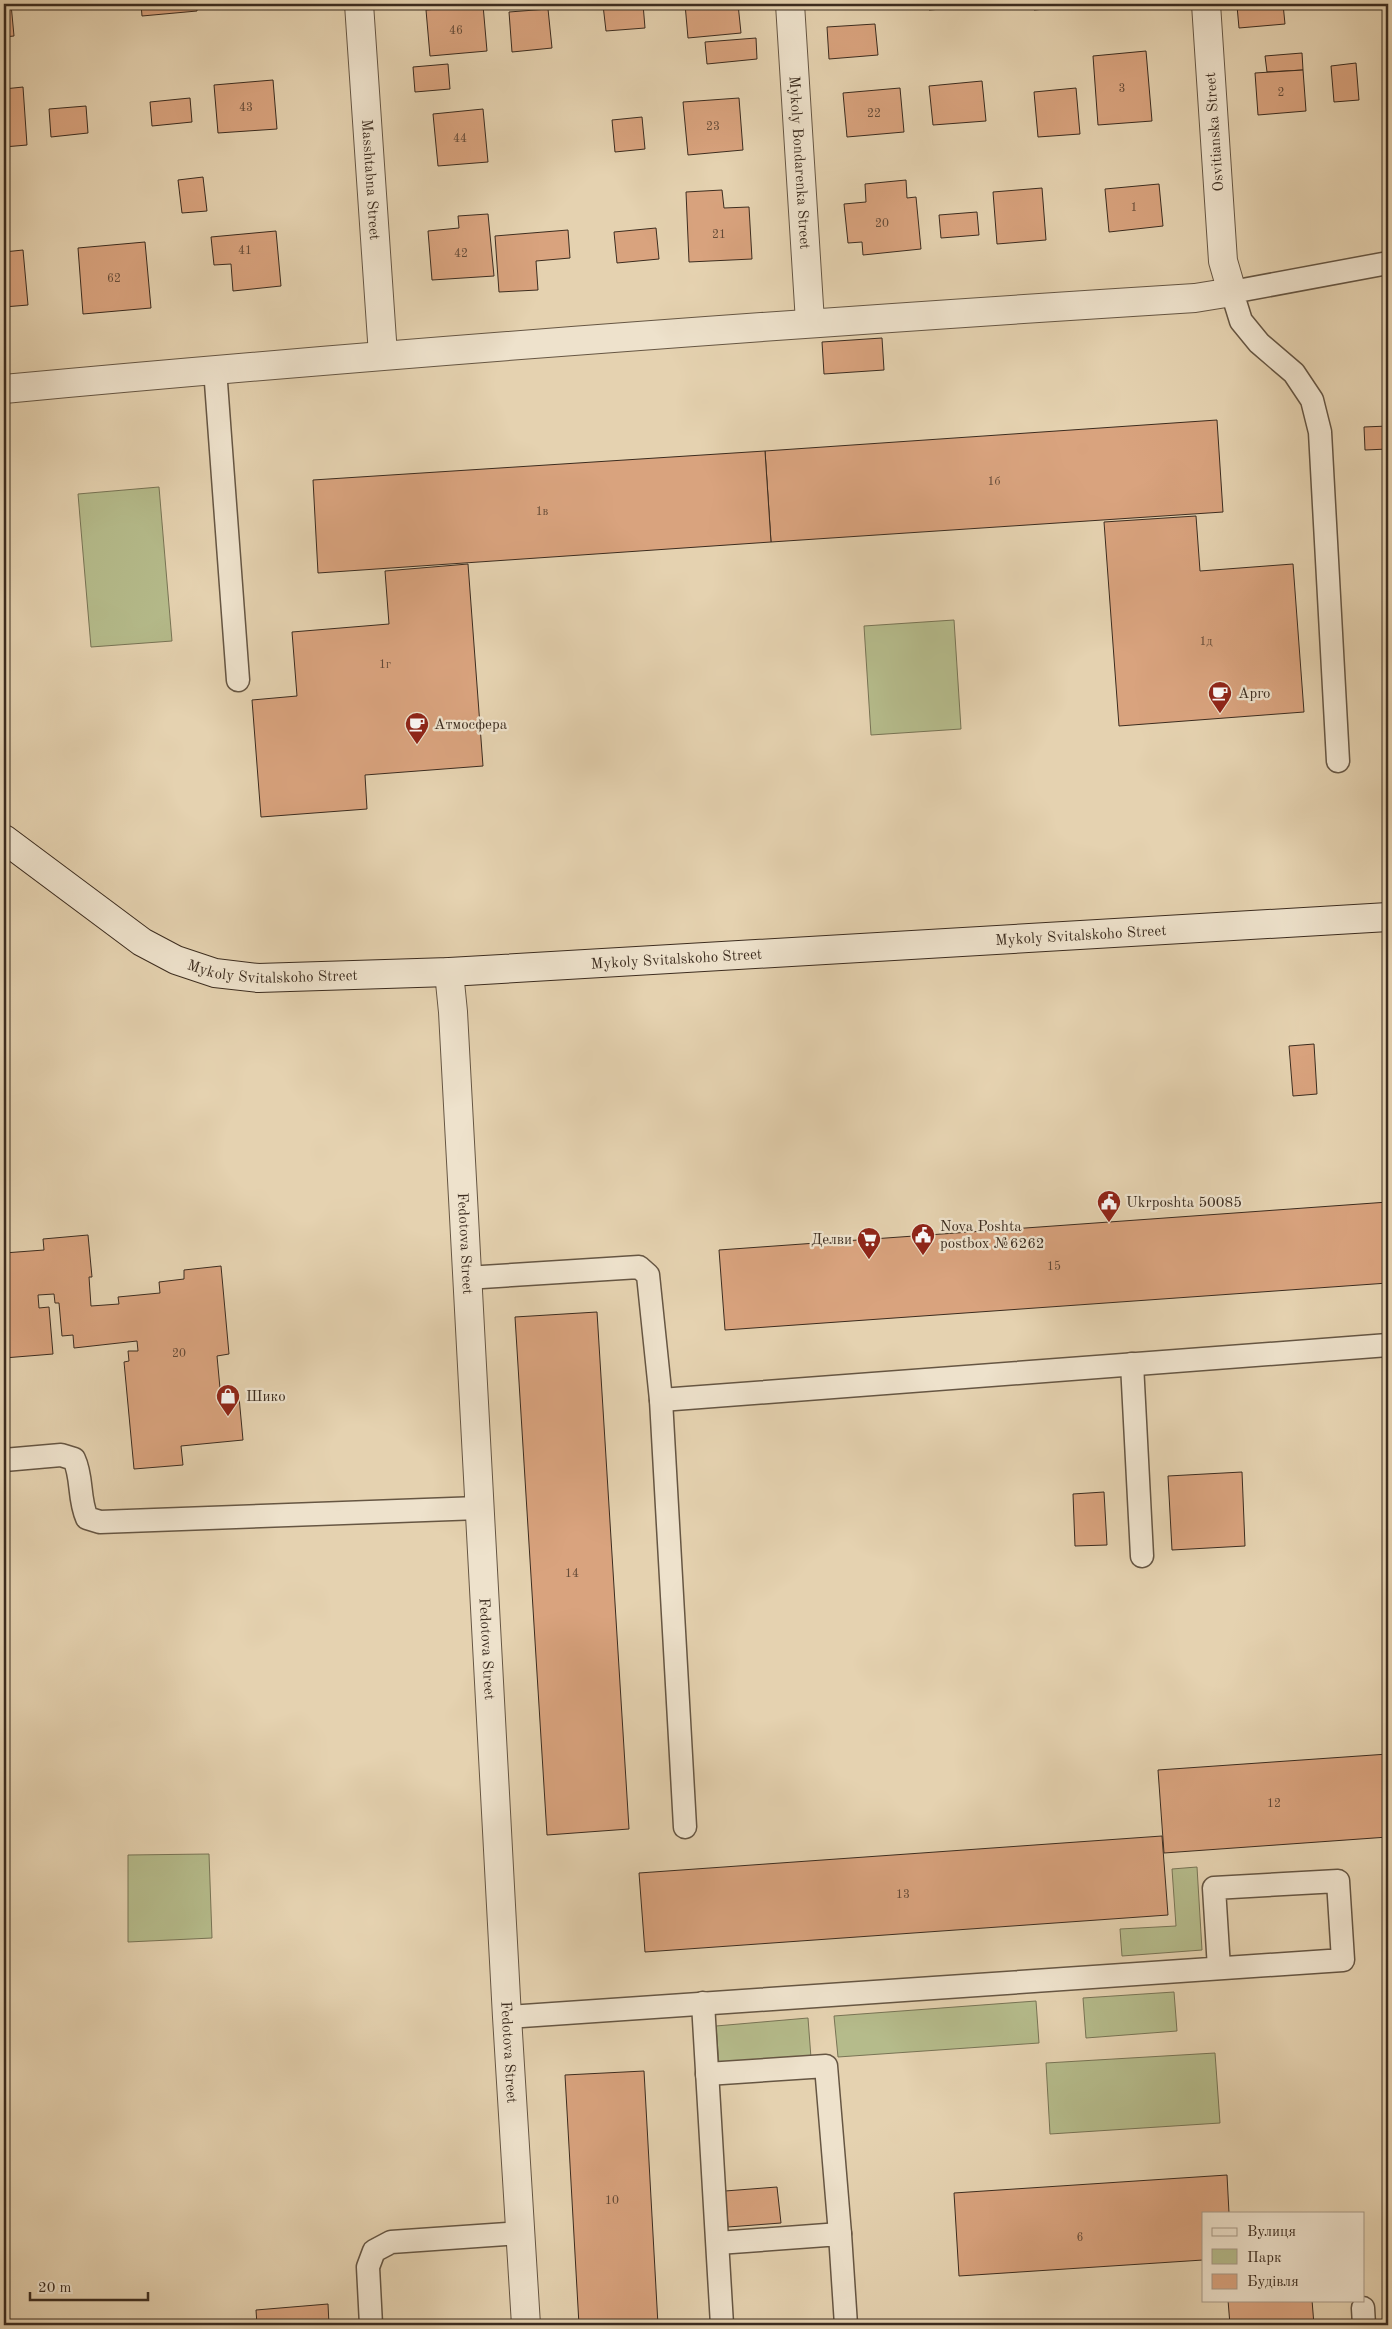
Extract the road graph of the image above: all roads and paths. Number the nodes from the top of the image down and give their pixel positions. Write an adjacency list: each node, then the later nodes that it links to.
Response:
1 (359, 4): 7 (street, Masshtabna Street)
2 (790, 4): 6 (street, Mykoly Bondarenka Street)
3 (1206, 4): 5 (street, Osvitianska Street)
4 (1388, 263): 5 (lane)
5 (1232, 292): 6 (street); 11 (lane)
6 (810, 322): 7 (street)
7 (383, 355): 8 (street)
8 (215, 369): 9 (street); 10 (lane)
9 (4, 389)
10 (238, 680)
11 (1338, 760)
12 (4, 839): 14 (street, Mykoly Svitalskoho Street)
13 (1388, 917): 14 (street, Mykoly Svitalskoho Street)
14 (449, 972): 15 (street, Fedotova Street)
15 (466, 1278): 18 (lane); 20 (street, Fedotova Street)
16 (1388, 1344): 17 (lane)
17 (1132, 1364): 18 (lane); 21 (lane)
18 (661, 1400): 22 (lane)
19 (4, 1460): 20 (lane)
20 (479, 1508): 25 (street, Fedotova Street)
21 (1142, 1556)
22 (685, 1826)
23 (1219, 1968): 23 (lane); 24 (lane)
24 (703, 2003): 25 (lane); 26 (lane)
25 (507, 2017): 27 (street, Fedotova Street)
26 (707, 2074): 28 (lane); 29 (lane)
27 (521, 2233): 30 (lane); 31 (street, Fedotova Street)
28 (840, 2234): 29 (lane); 33 (lane)
29 (718, 2244): 32 (lane)
30 (371, 2325)
31 (526, 2325)
32 (722, 2325)
33 (846, 2325)

